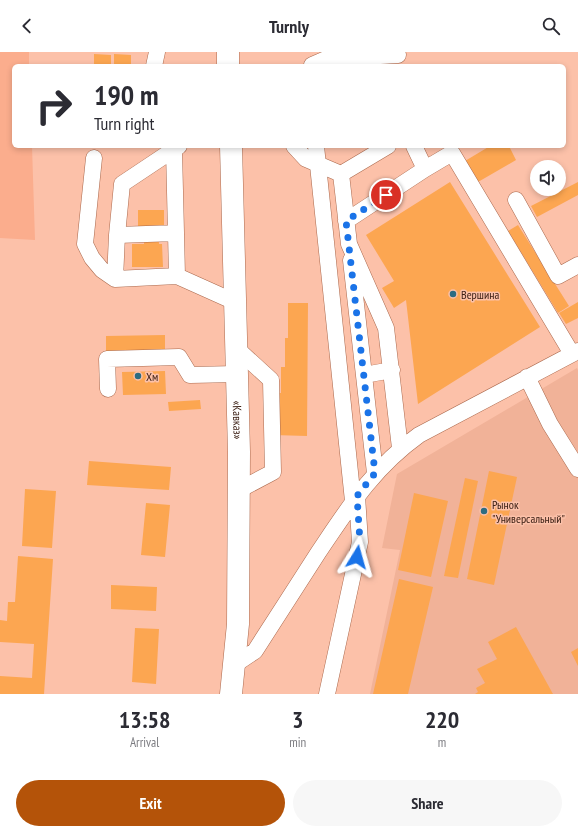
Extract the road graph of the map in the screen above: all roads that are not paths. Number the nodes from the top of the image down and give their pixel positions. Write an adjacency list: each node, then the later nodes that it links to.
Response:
1 (146, 52): 6 (street)
2 (157, 52): 7 (street)
3 (228, 52): 8 (highway)
4 (397, 52): 5 (street)
5 (319, 59)
6 (149, 64)
7 (154, 64)
8 (228, 64)
9 (177, 148): 21 (street); 22 (street)
10 (231, 148): 27 (highway, «Кавказ»)
11 (296, 148): 16 (street)
12 (316, 148): 16 (street)
13 (385, 148): 18 (street)
14 (415, 148): 17 (street)
15 (94, 158): 26 (street)
16 (318, 164): 18 (street); 39 (street)
17 (425, 168): 20 (street); 29 (street)
18 (341, 174): 20 (street)
19 (516, 200): 24 (street)
20 (346, 221): 23 (street)
21 (176, 233): 22 (street); 25 (street)
22 (117, 235): 26 (street)
23 (349, 244): 30 (street); 32 (street)
24 (578, 265)
25 (177, 276): 26 (street); 27 (street)
26 (116, 279)
27 (235, 302): 28 (highway, «Кавказ»)
28 (236, 348): 31 (highway, «Кавказ»); 38 (street)
29 (575, 353): 33 (street)
30 (392, 370): 32 (street); 35 (street)
31 (237, 374): 34 (street); 38 (highway, «Кавказ»)
32 (364, 375): 37 (street)
33 (527, 378): 35 (street); 36 (street)
34 (108, 389)
35 (400, 448): 37 (street)
36 (578, 469)
37 (375, 473): 39 (street)
38 (239, 490): 40 (highway, «Кавказ»)
39 (355, 499): 40 (street); 42 (street)
40 (234, 665): 41 (highway, «Кавказ»)
41 (231, 694)
42 (328, 694)

